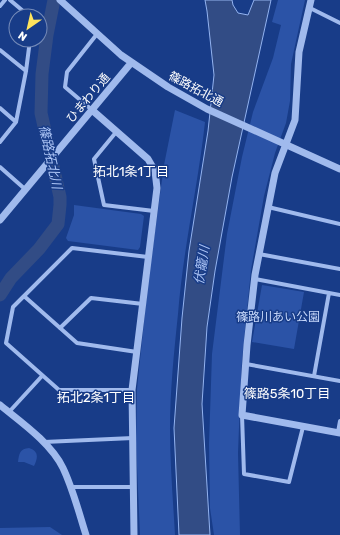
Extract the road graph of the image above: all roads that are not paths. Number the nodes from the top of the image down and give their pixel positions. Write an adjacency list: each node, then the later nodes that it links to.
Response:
1 (5, 0): 5 (street)
2 (10, 0): 6 (street)
3 (312, 0): 7 (street)
4 (62, 2): 9 (street, 篠路拓北通)
5 (0, 6)
6 (19, 8)
7 (310, 8): 8 (street); 19 (street)
8 (340, 23)
9 (97, 34): 12 (street, 篠路拓北通); 15 (street)
10 (29, 48): 13 (street)
11 (0, 50): 13 (street)
12 (131, 63): 15 (street, ひまわり通); 19 (street, 篠路拓北通)
13 (26, 71): 16 (street)
14 (0, 108): 16 (street)
15 (92, 110): 17 (street); 22 (street, ひまわり通)
16 (16, 122): 18 (street)
17 (117, 131): 24 (street); 24 (street)
18 (0, 142)
19 (285, 144): 21 (street, 篠路拓北通); 23 (street)
20 (0, 168): 22 (street)
21 (340, 169)
22 (26, 190): 25 (street, ひまわり通)
23 (268, 207): 26 (street); 27 (street)
24 (154, 211): 28 (street)
25 (0, 220)
26 (340, 224)
27 (259, 254): 29 (street); 30 (street)
28 (148, 257): 33 (street); 34 (street)
29 (340, 269)
30 (255, 279): 31 (street); 37 (street)
31 (329, 293): 32 (street); 39 (street)
32 (340, 295)
33 (24, 296): 35 (street); 38 (street)
34 (143, 304): 35 (street); 36 (street)
35 (60, 328): 36 (street)
36 (137, 352): 41 (street)
37 (246, 364): 39 (street); 44 (street)
38 (42, 376): 41 (street); 43 (street)
39 (314, 376): 40 (street)
40 (340, 381)
41 (132, 390): 48 (street)
42 (0, 405): 43 (street)
43 (9, 412): 49 (street)
44 (242, 415): 46 (street); 46 (street)
45 (340, 421): 47 (street)
46 (304, 427): 47 (street)
47 (339, 432)
48 (133, 438): 49 (street); 50 (street)
49 (44, 442): 51 (street)
50 (134, 487): 51 (street); 53 (street)
51 (71, 488): 52 (street)
52 (86, 535)
53 (134, 535)

